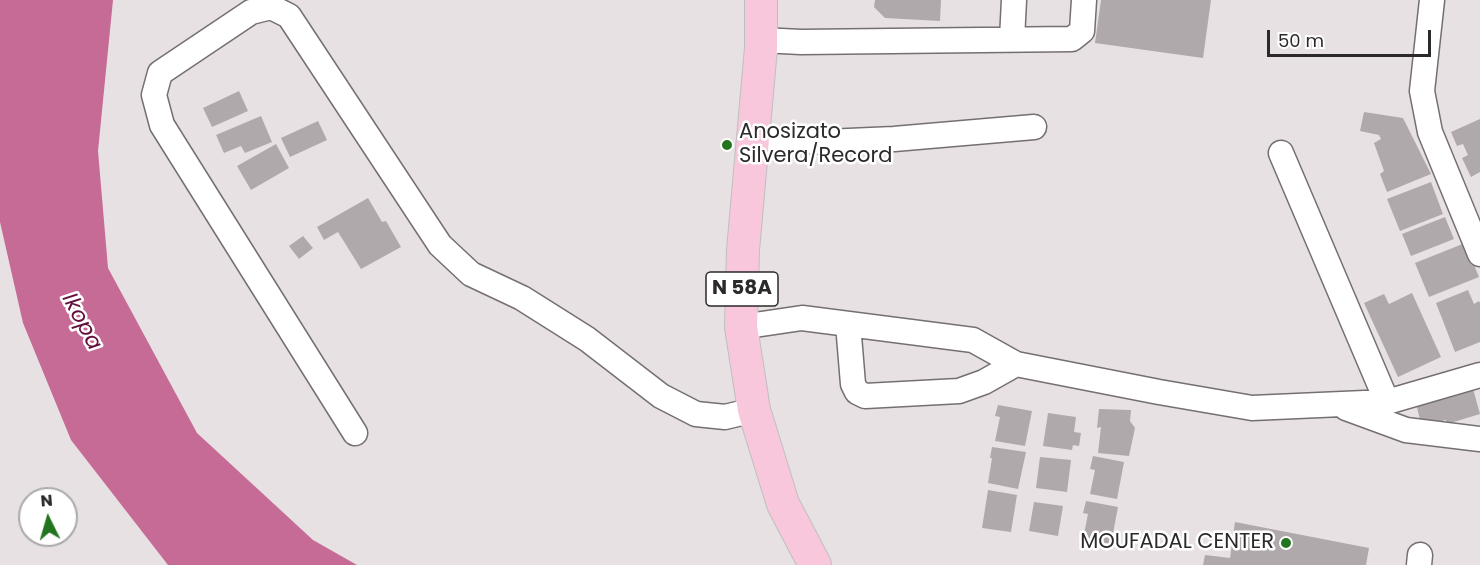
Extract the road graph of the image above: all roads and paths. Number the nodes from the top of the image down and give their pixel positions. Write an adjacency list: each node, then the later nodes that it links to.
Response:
1 (761, 0): 6 (main road, N 58A)
2 (1014, 0): 5 (street)
3 (1084, 0): 5 (street)
4 (1432, 0): 10 (street)
5 (1012, 39): 6 (street)
6 (761, 40): 8 (main road, N 58A)
7 (1034, 127): 8 (street)
8 (752, 138): 12 (main road, N 58A)
9 (1281, 153): 15 (street)
10 (1480, 254)
11 (848, 324): 12 (street); 13 (street); 13 (street)
12 (741, 327): 17 (main road, N 58A)
13 (1016, 364): 16 (street)
14 (1480, 375): 15 (street)
15 (1387, 402): 16 (street)
16 (1335, 404): 19 (street)
17 (754, 410): 18 (street); 20 (main road, N 58A)
18 (355, 433)
19 (1480, 439)
20 (814, 565)

